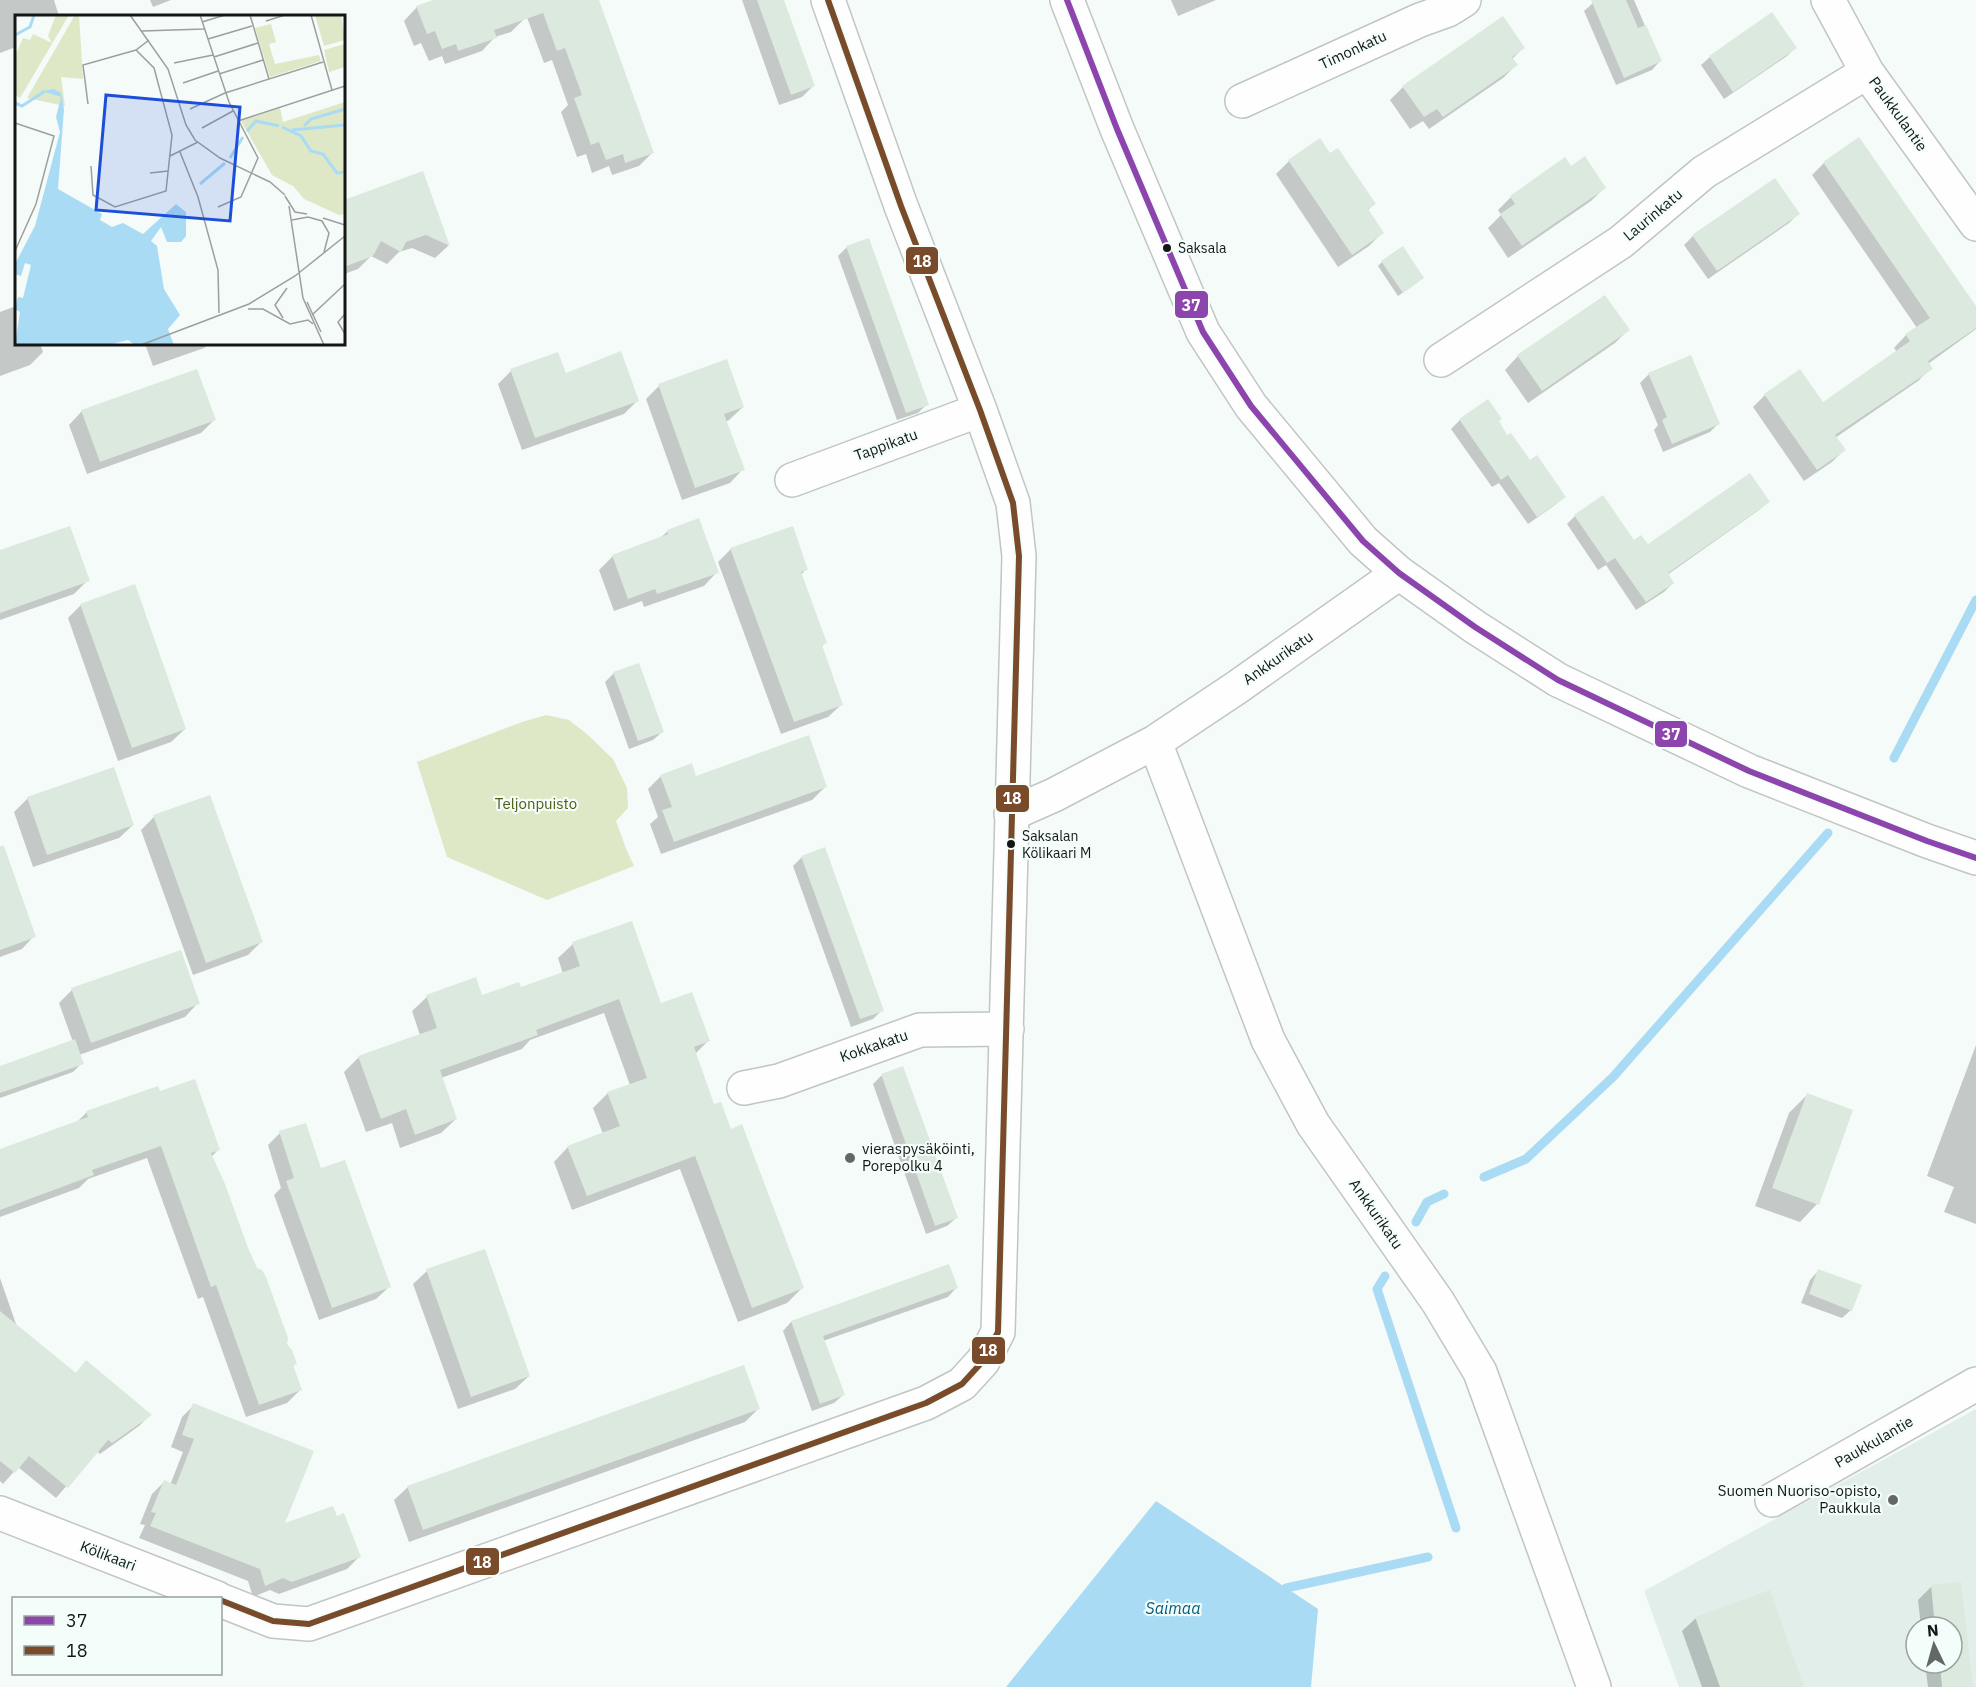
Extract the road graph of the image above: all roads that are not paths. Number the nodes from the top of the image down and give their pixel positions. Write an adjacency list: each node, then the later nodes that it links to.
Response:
1 (828, 0): 9 (street, Kölikaari)
2 (1067, 0): 11 (street)
3 (1464, 0): 6 (street, Timonkatu)
4 (1828, 0): 5 (street, Paukkulantie)
5 (1867, 72): 7 (street, Paukkulantie); 8 (street, Laurinkatu)
6 (1242, 101)
7 (1972, 211)
8 (1441, 360)
9 (980, 410): 10 (street, Tappikatu); 13 (street, Kölikaari)
10 (792, 480)
11 (1399, 573): 12 (street, Ankkurikatu); 14 (street)
12 (1155, 742): 13 (street, Ankkurikatu); 22 (street, Ankkurikatu)
13 (1011, 814): 15 (street, Kölikaari)
14 (1976, 858)
15 (1007, 1029): 16 (street, Kokkakatu); 21 (street, Kölikaari)
16 (744, 1089)
17 (1976, 1384): 18 (street, Paukkulantie)
18 (1772, 1500)
19 (0, 1513): 20 (street, Kölikaari)
20 (214, 1597)
21 (222, 1600)
22 (1594, 1687)

